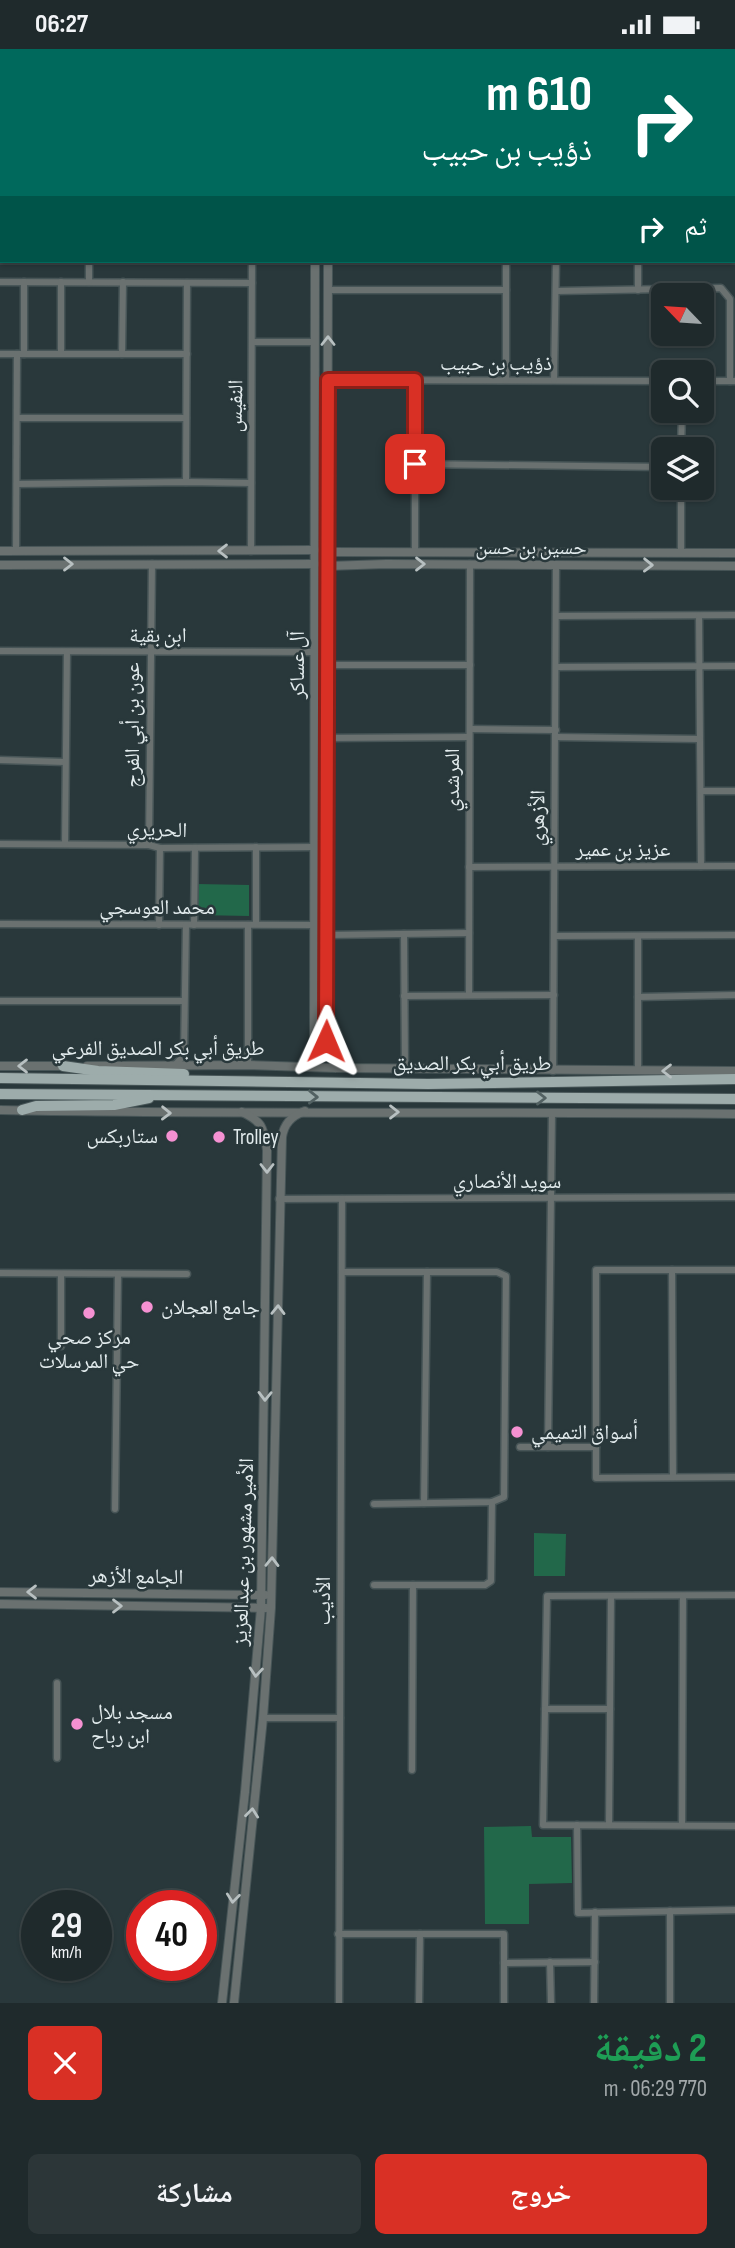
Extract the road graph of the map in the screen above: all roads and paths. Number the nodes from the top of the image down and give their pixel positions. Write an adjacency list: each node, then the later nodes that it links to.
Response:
1 (89, 263): 11 (street)
2 (252, 263): 14 (street, النفيس)
3 (315, 263): 4 (street); 20 (street, آل عساكر)
4 (328, 263): 15 (street, آل عساكر)
5 (506, 263): 17 (street)
6 (555, 263): 18 (street)
7 (638, 263): 16 (street)
8 (0, 282): 9 (street)
9 (24, 282): 10 (street); 23 (street)
10 (61, 282): 11 (street); 21 (street)
11 (89, 282): 12 (street)
12 (123, 282): 13 (street); 24 (street)
13 (187, 283): 14 (street); 25 (street)
14 (252, 283): 19 (street, النفيس)
15 (329, 290): 17 (street); 26 (street, آل عساكر, one-way to 15)
16 (638, 290): 18 (street); 32 (street)
17 (506, 291): 28 (street)
18 (556, 291): 29 (street)
19 (253, 342): 20 (street); 38 (street, النفيس)
20 (314, 342): 41 (street, آل عساكر)
21 (61, 353): 23 (street); 24 (street)
22 (0, 354): 23 (street)
23 (20, 354): 33 (street)
24 (122, 354): 25 (street)
25 (187, 354): 34 (street)
26 (328, 380): 27 (street, ذؤيب بن حبيب); 48 (street, آل عساكر)
27 (415, 380): 28 (street, ذؤيب بن حبيب); 35 (street)
28 (506, 380): 29 (street, ذؤيب بن حبيب)
29 (554, 380): 30 (street, ذؤيب بن حبيب)
30 (651, 381)
31 (714, 381): 32 (street)
32 (733, 381)
33 (18, 418): 34 (street); 39 (street)
34 (186, 418): 37 (street)
35 (415, 464): 36 (street); 46 (street)
36 (651, 467)
37 (186, 482): 38 (street); 39 (street)
38 (251, 483): 44 (street, النفيس)
39 (17, 484): 43 (street)
40 (681, 500): 50 (street)
41 (316, 550): 44 (street); 53 (street, آل عساكر)
42 (0, 551): 43 (street)
43 (16, 551): 44 (street, one-way to 43)
44 (251, 551)
45 (386, 551): 46 (street, حسين بن حسن); 49 (street, حسين بن حسن); 54 (street)
46 (415, 551): 47 (street, حسين بن حسن)
47 (553, 551): 50 (street, حسين بن حسن); 56 (street)
48 (328, 552): 49 (street, حسين بن حسن); 59 (street, آل عساكر)
49 (352, 552): 58 (street)
50 (681, 552): 51 (street, حسين بن حسن)
51 (735, 553)
52 (152, 564): 53 (street); 57 (street, one-way to 52); 67 (street, عون بن أبي الفرج)
53 (315, 564): 66 (street, آل عساكر)
54 (386, 564): 55 (street, حسين بن حسن, one-way to 55); 58 (street, حسين بن حسن)
55 (470, 564): 56 (street, حسين بن حسن); 69 (street, المرشدي)
56 (555, 564): 60 (street, حسين بن حسن, one-way to 60); 62 (street, الأزهري)
57 (0, 565)
58 (353, 565): 59 (street, حسين بن حسن)
59 (328, 566): 68 (street, آل عساكر)
60 (735, 566)
61 (735, 615): 63 (street)
62 (556, 616): 63 (street); 72 (street, الأزهري)
63 (699, 616): 70 (street)
64 (0, 651): 65 (street, ابن بقية)
65 (67, 652): 67 (street, ابن بقية); 79 (street)
66 (315, 652): 67 (street, ابن بقية); 86 (street, آل عساكر)
67 (150, 653): 84 (street, عون بن أبي الفرج)
68 (328, 665): 69 (street); 76 (street, آل عساكر)
69 (470, 665): 73 (street, المرشدي)
70 (699, 666): 71 (street); 72 (street); 77 (street)
71 (735, 666)
72 (557, 667): 74 (street, الأزهري)
73 (471, 729): 74 (street); 75 (street, المرشدي)
74 (556, 734): 77 (street); 92 (street, الأزهري)
75 (469, 737): 76 (street); 91 (street, المرشدي)
76 (327, 738): 93 (street, آل عساكر)
77 (699, 739): 80 (street)
78 (0, 760): 79 (street)
79 (65, 762): 83 (street)
80 (701, 791): 81 (street); 89 (street)
81 (735, 791)
82 (0, 844): 83 (street, الحريري)
83 (65, 844): 84 (street, الحريري)
84 (149, 845): 87 (street, الحريري)
85 (256, 847): 86 (street, الحريري); 88 (street, الحريري); 96 (street)
86 (313, 847): 94 (street, آل عساكر)
87 (160, 848): 88 (street, الحريري); 97 (street)
88 (195, 848): 99 (street)
89 (701, 866): 90 (street, عزيز بن عمير); 92 (street, عزيز بن عمير)
90 (735, 866)
91 (469, 867): 92 (street, عزيز بن عمير); 101 (street, المرشدي)
92 (554, 867): 104 (street, الأزهري)
93 (327, 888): 94 (street); 103 (street, آل عساكر)
94 (314, 889): 100 (street, آل عساكر)
95 (0, 924): 97 (street, محمد العوسجي)
96 (252, 924): 99 (street, محمد العوسجي); 100 (street, محمد العوسجي); 119 (street)
97 (159, 925): 98 (street, محمد العوسجي)
98 (186, 925): 99 (street, محمد العوسجي); 113 (street)
99 (194, 925)
100 (314, 925): 114 (street, آل عساكر)
101 (469, 933): 102 (street); 107 (street, المرشدي)
102 (404, 934): 103 (street); 110 (street)
103 (327, 935): 115 (street, آل عساكر)
104 (555, 936): 105 (street); 108 (street, الأزهري)
105 (638, 936): 106 (street); 111 (street)
106 (735, 936)
107 (469, 995): 108 (street); 110 (street)
108 (554, 995): 126 (street, الأزهري)
109 (735, 995): 111 (street)
110 (404, 996): 124 (street)
111 (638, 997): 125 (street)
112 (0, 1001): 113 (street)
113 (184, 1001): 116 (street)
114 (314, 1038): 115 (street); 122 (street, آل عساكر)
115 (326, 1041): 123 (street, آل عساكر)
116 (184, 1055): 117 (street); 118 (street)
117 (175, 1065): 118 (street, طريق أبي بكر الصديق الفرعي); 121 (street, طريق أبي بكر الصديق الفرعي)
118 (195, 1065): 119 (street, طريق أبي بكر الصديق الفرعي)
119 (248, 1065): 122 (street, طريق أبي بكر الصديق الفرعي)
120 (0, 1066): 121 (street, طريق أبي بكر الصديق الفرعي, one-way to 120)
121 (63, 1066): 130 (main road)
122 (302, 1067): 123 (street, طريق أبي بكر الصديق الفرعي)
123 (336, 1068): 124 (street, طريق أبي بكر الصديق الفرعي)
124 (405, 1069): 126 (street, طريق أبي بكر الصديق الفرعي)
125 (638, 1070): 126 (street, طريق أبي بكر الصديق الفرعي); 127 (street, طريق أبي بكر الصديق الفرعي, one-way to 125)
126 (553, 1071)
127 (735, 1071)
128 (0, 1079): 130 (main road, طريق أبي بكر الصديق)
129 (735, 1079): 130 (main road, طريق أبي بكر الصديق)
130 (208, 1081)
131 (0, 1094): 132 (main road, طريق أبي بكر الصديق)
132 (155, 1095): 133 (main road, طريق أبي بكر الصديق, one-way to 133); 135 (main road)
133 (735, 1099)
134 (0, 1110): 135 (street)
135 (22, 1111): 137 (street, one-way to 137)
136 (304, 1111): 137 (street); 138 (street, one-way to 138); 141 (street, الأمير مشهور بن عبدالعزيز)
137 (242, 1112): 140 (street)
138 (552, 1113): 139 (street); 143 (street)
139 (735, 1114)
140 (266, 1143): 141 (street); 168 (street, الأمير مشهور بن عبدالعزيز, one-way to 168)
141 (281, 1143): 144 (street, الأمير مشهور بن عبدالعزيز)
142 (735, 1197): 143 (street, سويد الأنصاري)
143 (552, 1198): 145 (street, سويد الأنصاري); 156 (street)
144 (279, 1199): 145 (street, سويد الأنصاري); 169 (street, الأمير مشهور بن عبدالعزيز, one-way to 144)
145 (342, 1199): 148 (street, الأديب)
146 (735, 1270): 147 (street)
147 (672, 1271): 157 (street); 158 (street)
148 (342, 1272): 149 (street); 180 (street, الأديب)
149 (427, 1272): 160 (street); 161 (street)
150 (0, 1273): 152 (street)
151 (187, 1273): 153 (street)
152 (61, 1274): 153 (street); 154 (street)
153 (118, 1274): 163 (street)
154 (61, 1346)
155 (520, 1447): 156 (street)
156 (548, 1447): 157 (street)
157 (596, 1447): 158 (street)
158 (673, 1477): 159 (street)
159 (735, 1477)
160 (492, 1502): 161 (street); 165 (street)
161 (424, 1503): 162 (street)
162 (373, 1504)
163 (115, 1509)
164 (374, 1585): 165 (street)
165 (413, 1585): 182 (street)
166 (0, 1592): 167 (street, الجامع الأزهر, one-way to 166)
167 (74, 1593): 168 (street, الجامع الأزهر); 174 (street)
168 (262, 1595): 169 (street, الجامع الأزهر); 175 (street, الأمير مشهور بن عبدالعزيز)
169 (271, 1595): 175 (street, الأمير مشهور بن عبدالعزيز)
170 (735, 1595): 171 (street)
171 (683, 1596): 172 (street); 185 (street)
172 (611, 1597): 177 (street); 178 (street)
173 (0, 1604): 174 (street, الجامع الأزهر)
174 (73, 1605): 175 (street, الجامع الأزهر, one-way to 175)
175 (266, 1608): 179 (street, الأمير مشهور بن عبدالعزيز); 195 (street, الأمير مشهور بن عبدالعزيز, one-way to 195)
176 (57, 1683): 181 (street)
177 (545, 1709): 178 (street); 183 (street)
178 (610, 1709): 184 (street)
179 (263, 1718): 180 (street); 196 (street, الأمير مشهور بن عبدالعزيز, one-way to 179)
180 (340, 1718): 190 (street, الأديب)
181 (57, 1758)
182 (412, 1770)
183 (577, 1825): 184 (street); 189 (street)
184 (609, 1825): 185 (street)
185 (682, 1825): 186 (street)
186 (735, 1826)
187 (735, 1910): 188 (street)
188 (670, 1911): 189 (street); 202 (street)
189 (595, 1912): 193 (street)
190 (338, 1934): 191 (street); 197 (street, الأديب)
191 (420, 1934): 194 (street); 198 (street)
192 (550, 1962): 193 (street); 194 (street); 200 (street)
193 (595, 1962): 201 (street)
194 (504, 1963): 199 (street)
195 (222, 2003)
196 (234, 2003)
197 (339, 2003)
198 (419, 2003)
199 (504, 2003)
200 (551, 2003)
201 (594, 2003)
202 (670, 2003)

